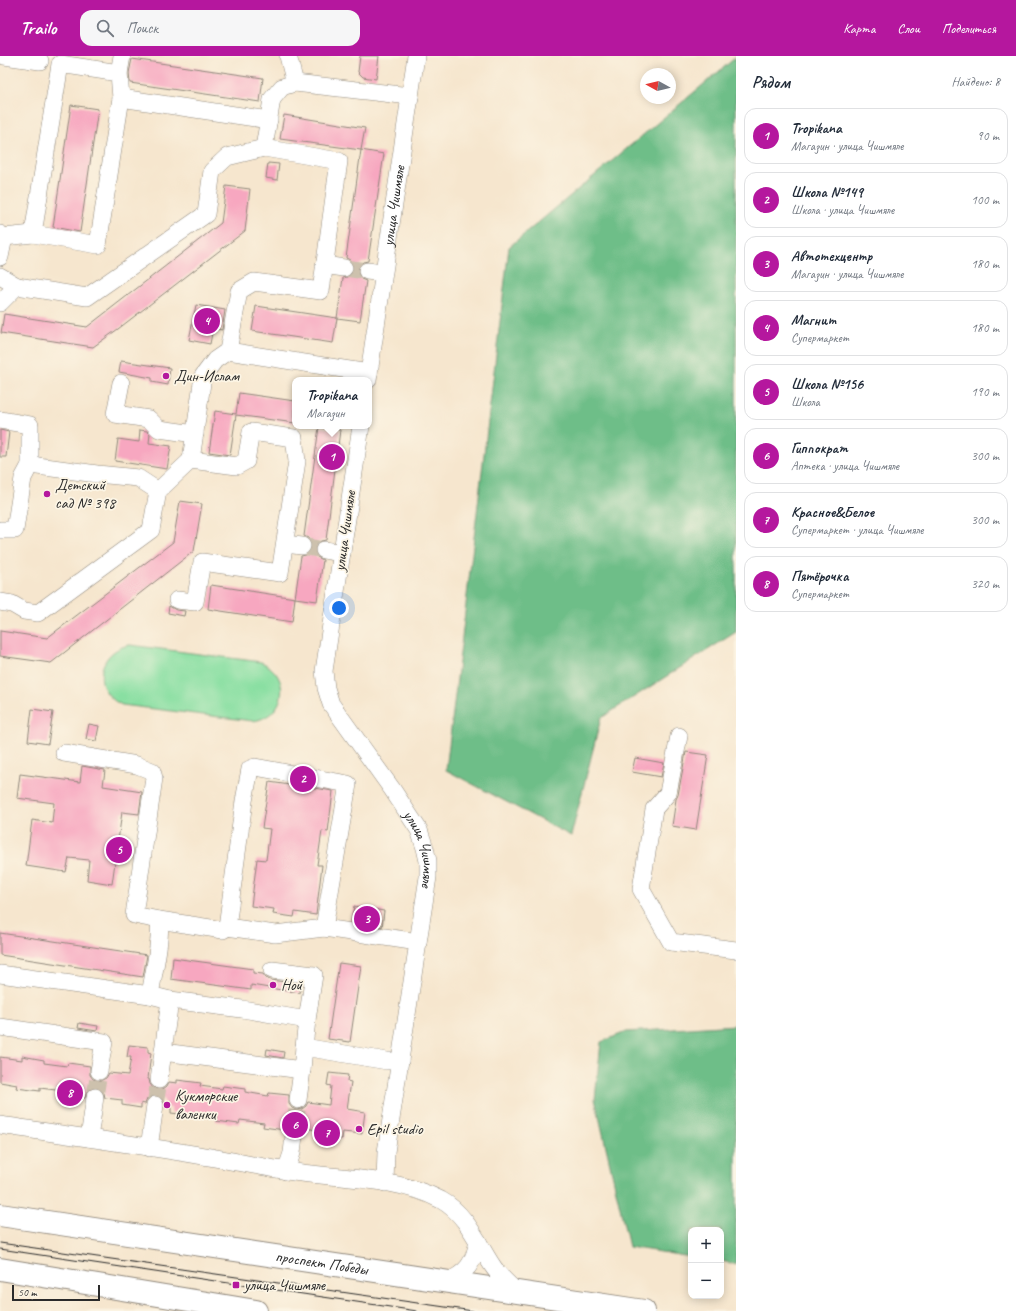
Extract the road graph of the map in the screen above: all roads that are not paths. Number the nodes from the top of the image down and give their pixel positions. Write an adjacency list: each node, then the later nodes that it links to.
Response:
1 (4, 56): 4 (street)
2 (288, 56): 7 (street)
3 (416, 56): 8 (street, улица Чишмяле)
4 (40, 59): 5 (street)
5 (60, 64): 6 (street); 12 (street)
6 (121, 64): 9 (street)
7 (295, 83): 8 (street); 10 (street)
8 (410, 96): 21 (street, улица Чишмяле)
9 (121, 98): 10 (street); 12 (street)
10 (268, 120): 11 (street)
11 (264, 148): 15 (street); 18 (street)
12 (33, 234): 13 (street)
13 (2, 236): 14 (street)
14 (0, 257)
15 (324, 265): 16 (street); 20 (street)
16 (344, 268)
17 (0, 276): 18 (street)
18 (17, 286): 19 (street)
19 (0, 303)
20 (228, 351): 21 (street); 25 (street)
21 (368, 376)
22 (121, 383): 25 (street)
23 (0, 420): 27 (street)
24 (361, 429): 33 (street, улица Чишмяле)
25 (195, 434): 26 (street)
26 (191, 460): 28 (street); 30 (street)
27 (30, 465): 28 (street); 29 (street)
28 (158, 491): 35 (street)
29 (0, 530)
30 (285, 544): 31 (street); 34 (street)
31 (302, 546)
32 (324, 550): 33 (street)
33 (342, 553): 41 (street, улица Чишмяле)
34 (177, 600)
35 (0, 602)
36 (678, 736): 42 (street)
37 (64, 753): 38 (street)
38 (159, 920): 39 (street); 45 (street)
39 (228, 927): 40 (street); 40 (street)
40 (324, 928): 41 (street)
41 (418, 942): 51 (street, улица Чишмяле)
42 (736, 950)
43 (272, 970): 47 (street)
44 (0, 974): 45 (street)
45 (150, 995): 46 (street)
46 (170, 1000): 47 (street); 50 (street)
47 (307, 1020): 49 (street)
48 (0, 1027): 53 (street)
49 (304, 1047): 51 (street); 52 (street)
50 (163, 1052): 52 (street); 54 (street)
51 (400, 1061): 63 (street, улица Чишмяле)
52 (302, 1070): 56 (street)
53 (99, 1071)
54 (159, 1080)
55 (95, 1097): 60 (street)
56 (298, 1100)
57 (155, 1105): 61 (street)
58 (0, 1125): 60 (street)
59 (295, 1127): 62 (street)
60 (89, 1138): 61 (street)
61 (149, 1148): 62 (street)
62 (286, 1171): 63 (street)
63 (384, 1183): 65 (street)
64 (0, 1215): 67 (main road, проспект Победы)
65 (478, 1241): 67 (street); 68 (street)
66 (0, 1269): 69 (main road)
67 (446, 1282): 68 (main road, проспект Победы)
68 (517, 1292): 70 (main road, проспект Победы)
69 (256, 1311)
70 (644, 1311)

